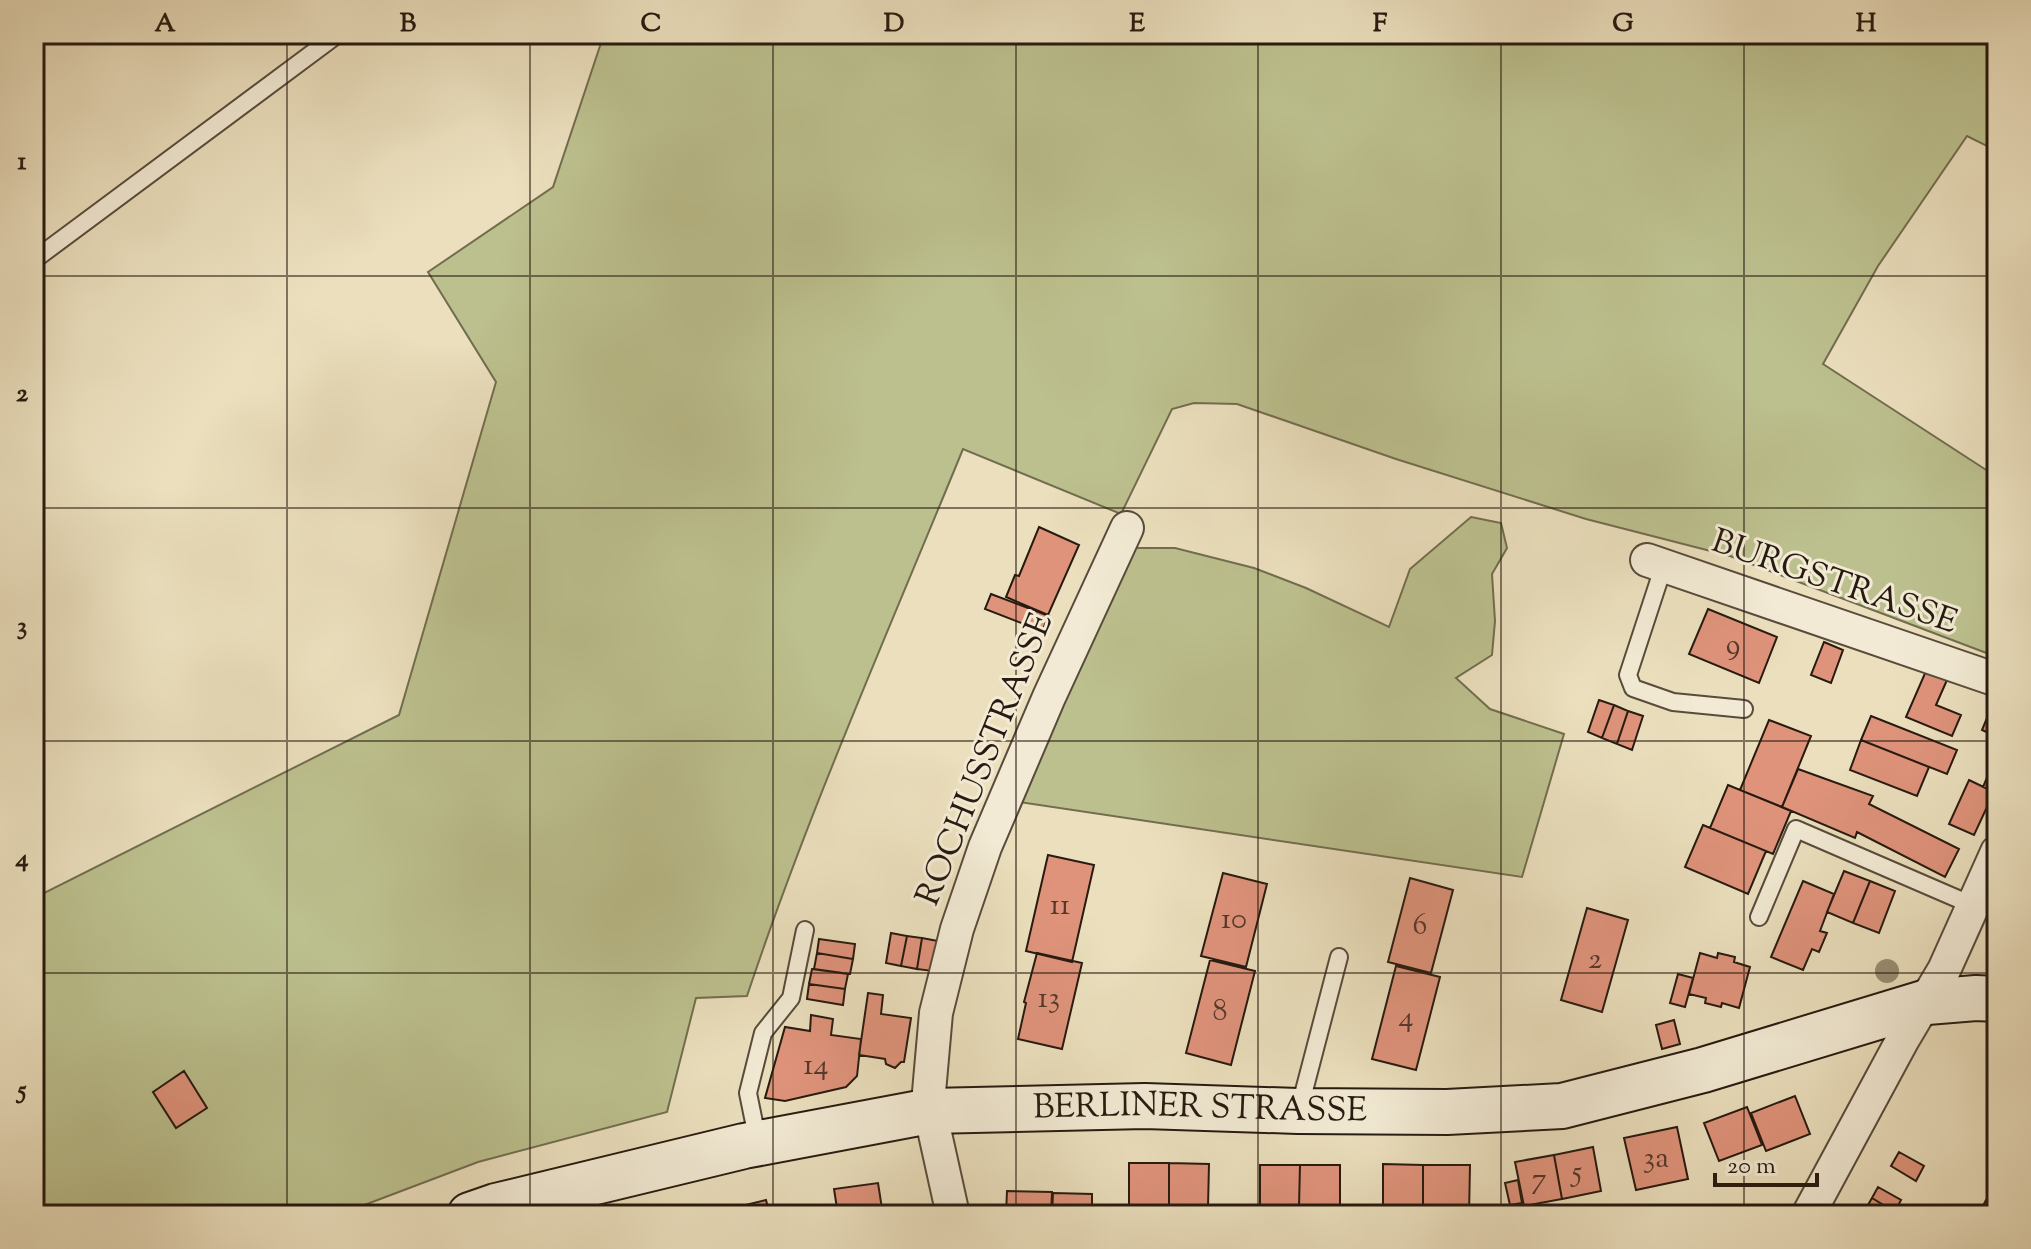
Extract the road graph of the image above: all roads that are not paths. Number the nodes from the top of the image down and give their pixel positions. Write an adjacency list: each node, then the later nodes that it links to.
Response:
1 (338, 34): 2 (lane)
2 (34, 260)
3 (1127, 528): 14 (street, ROCHUSSTRASSE)
4 (1655, 562): 5 (street, BURGSTRASSE); 6 (lane)
5 (1997, 680)
6 (1744, 709)
7 (1997, 852): 8 (street)
8 (1972, 905): 9 (lane); 13 (street)
9 (1759, 917)
10 (805, 930): 16 (lane)
11 (1339, 957): 15 (lane)
12 (1997, 999): 13 (street, BERLINER STRASSE)
13 (1927, 1002): 15 (street, BERLINER STRASSE); 19 (street)
14 (930, 1111): 15 (street, BERLINER STRASSE); 16 (street, BERLINER STRASSE); 18 (street, ROCHUSSTRASSE)
15 (1298, 1111)
16 (759, 1143): 17 (street, BERLINER STRASSE)
17 (470, 1215)
18 (953, 1215)
19 (1808, 1215)

